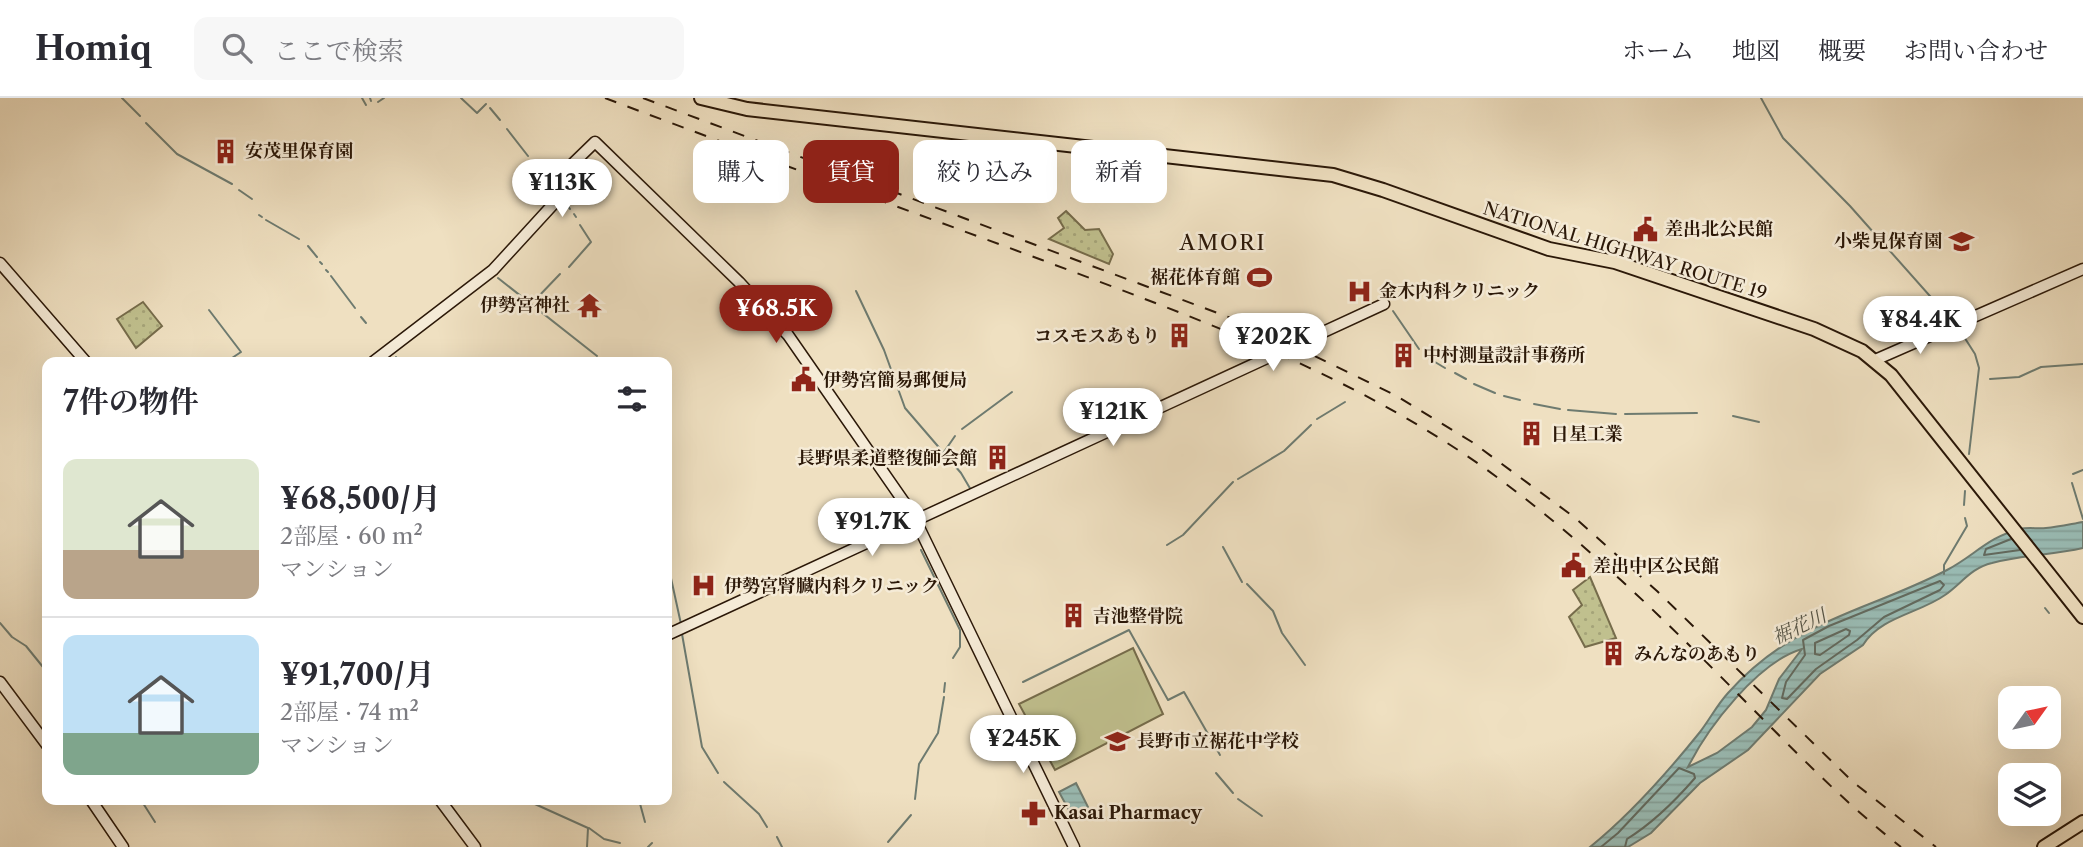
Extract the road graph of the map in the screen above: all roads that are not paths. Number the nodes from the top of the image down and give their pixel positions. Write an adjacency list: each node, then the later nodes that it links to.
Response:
1 (701, 98): 7 (highway, NATIONAL HIGHWAY ROUTE 19)
2 (0, 263): 5 (street)
3 (2083, 269): 7 (street)
4 (1384, 304): 8 (street)
5 (82, 357)
6 (380, 357): 8 (street)
7 (1875, 360): 9 (highway, NATIONAL HIGHWAY ROUTE 19)
8 (916, 520): 10 (street); 18 (street)
9 (2083, 617)
10 (672, 633)
11 (0, 682): 12 (street)
12 (42, 738)
13 (94, 805): 16 (street)
14 (444, 805): 17 (street)
15 (2083, 822): 19 (highway)
16 (123, 847)
17 (475, 847)
18 (1074, 847)
19 (2044, 847)

